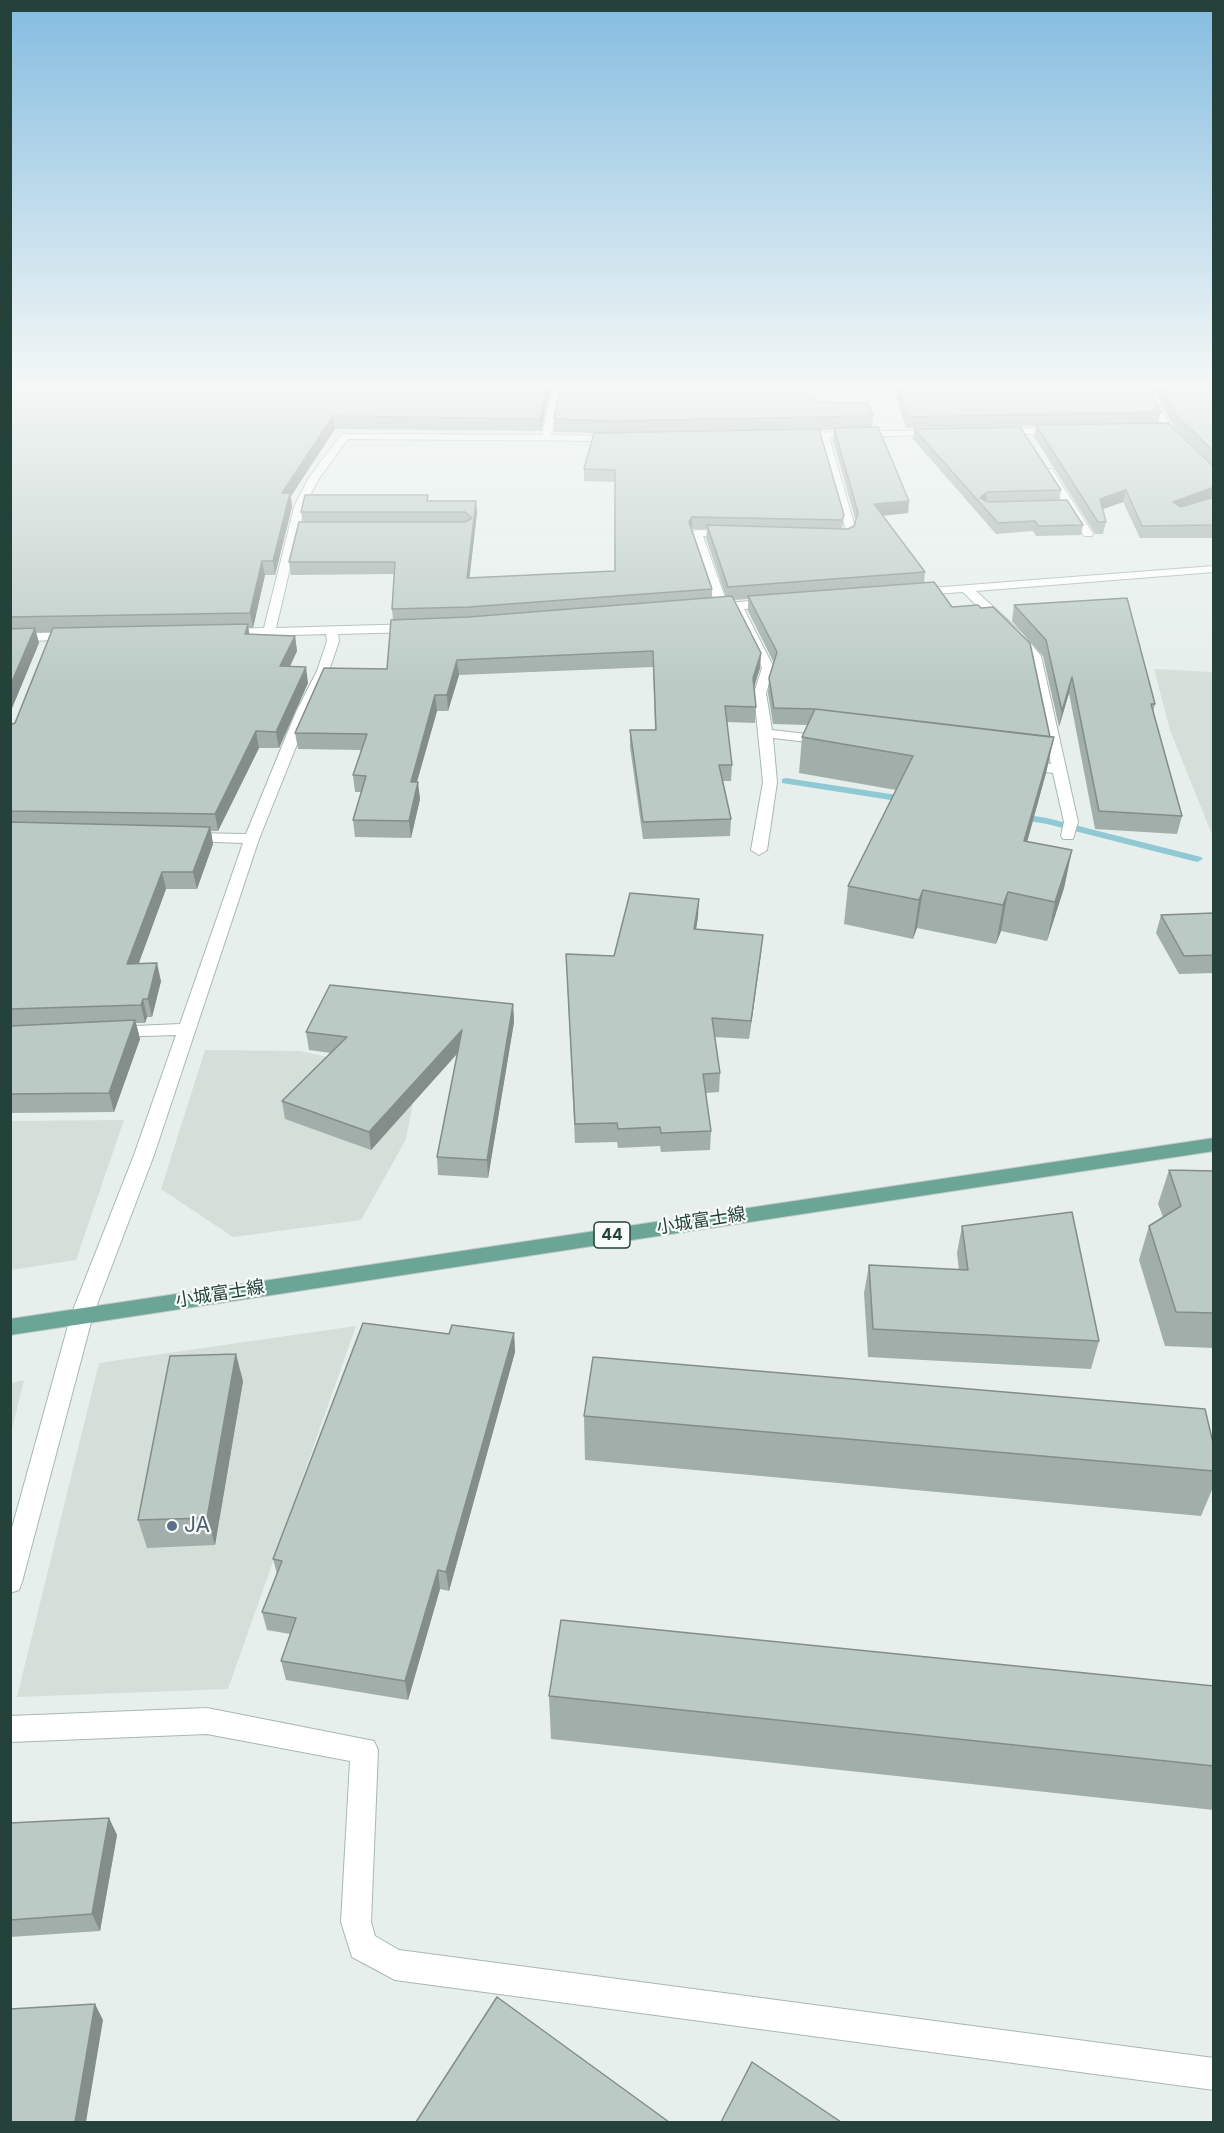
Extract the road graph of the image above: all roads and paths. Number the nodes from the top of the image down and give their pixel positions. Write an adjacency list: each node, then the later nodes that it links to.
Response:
1 (309, 488): 17 (street)
2 (839, 488): 8 (street)
3 (1059, 488): 4 (street)
4 (1070, 505): 5 (street); 7 (street)
5 (1058, 506)
6 (743, 534): 14 (street)
7 (1088, 534)
8 (824, 536)
9 (1214, 569): 10 (street)
10 (966, 588): 11 (street); 25 (street)
11 (909, 593)
12 (783, 603): 13 (street)
13 (737, 606): 14 (street); 22 (street)
14 (722, 608): 15 (street)
15 (698, 609)
16 (424, 628): 18 (street)
17 (269, 632): 18 (street); 19 (street)
18 (332, 632): 28 (street)
19 (209, 633)
20 (83, 636): 21 (street)
21 (10, 638)
22 (766, 733): 23 (street); 29 (street)
23 (837, 741)
24 (1012, 763): 25 (street)
25 (1059, 769): 26 (street)
26 (1069, 829)
27 (171, 836): 28 (street)
28 (252, 839): 30 (street)
29 (759, 850)
30 (186, 1029): 31 (street); 33 (street)
31 (93, 1033)
32 (1214, 1144): 33 (main road, 小城富士線 / 44)
33 (82, 1315): 34 (main road, 小城富士線 / 44); 35 (street)
34 (10, 1328)
35 (10, 1582)
36 (10, 1730): 37 (street)
37 (1214, 2074)

